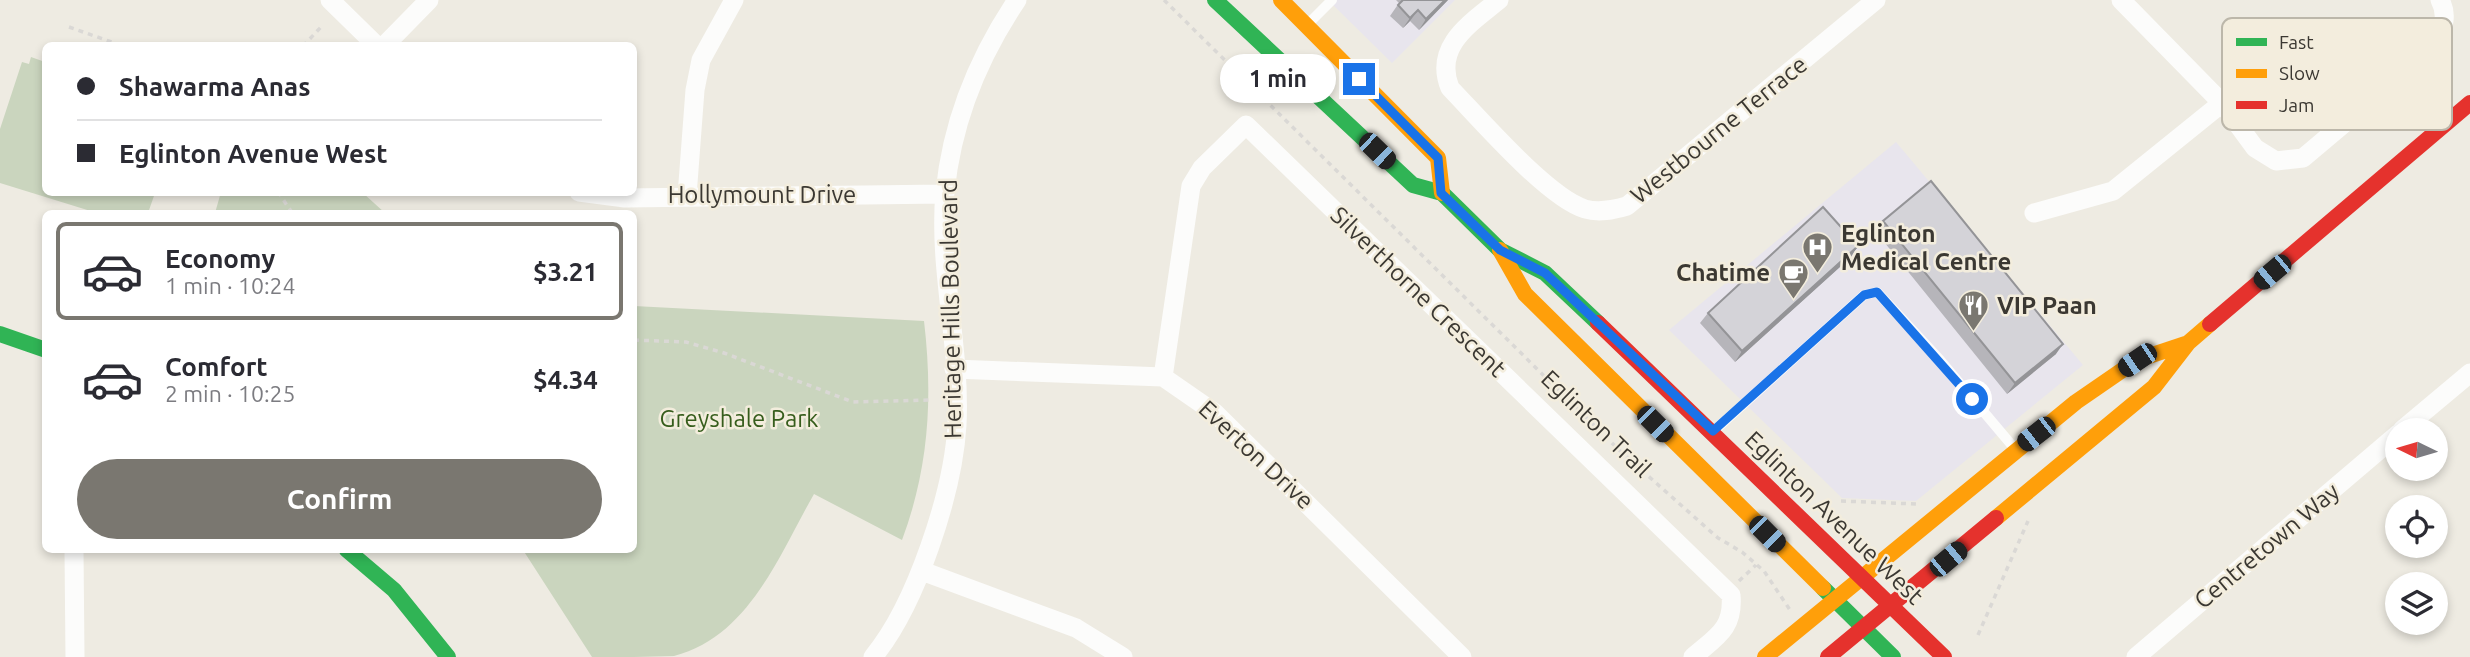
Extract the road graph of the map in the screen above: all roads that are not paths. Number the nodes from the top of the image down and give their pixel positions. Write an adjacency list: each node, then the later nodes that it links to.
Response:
1 (330, 0): 14 (street)
2 (429, 0): 15 (street)
3 (734, 0): 25 (street)
4 (1017, 0): 23 (street, Heritage Hills Boulevard)
5 (1215, 0): 22 (main road, Eglinton Avenue West)
6 (1281, 0): 13 (main road)
7 (1332, 0): 13 (lane)
8 (1499, 0): 9 (street, Westbourne Terrace)
9 (1876, 0)
10 (2121, 0): 16 (street)
11 (2440, 0): 12 (street)
12 (2444, 18)
13 (1307, 25): 22 (main road)
14 (373, 42)
15 (388, 42)
16 (2222, 103): 26 (street)
17 (2470, 103): 18 (main road)
18 (2452, 118)
19 (2242, 130): 20 (street)
20 (2337, 130)
21 (2438, 130): 29 (main road)
22 (1441, 193): 27 (main road, Eglinton Avenue West)
23 (945, 194): 25 (street, Hollymount Drive); 31 (street, Heritage Hills Boulevard)
24 (610, 196): 25 (street, Hollymount Drive)
25 (687, 196)
26 (2034, 213)
27 (1500, 250): 35 (main road, Eglinton Avenue West); 42 (main road, Eglinton Avenue West)
28 (0, 334): 30 (main road)
29 (2188, 343): 37 (main road); 43 (main road)
30 (42, 349)
31 (954, 369): 33 (street); 40 (street, Heritage Hills Boulevard)
32 (2470, 373): 34 (street)
33 (1163, 377): 49 (street, Everton Drive); 50 (street, Silverthorne Crescent)
34 (2416, 418)
35 (1713, 431): 37 (lane); 41 (main road, Eglinton Avenue West)
36 (2385, 445): 55 (street, Centretown Way)
37 (2015, 450): 41 (main road)
38 (74, 553): 45 (street)
39 (351, 553): 46 (main road)
40 (922, 571): 47 (street, Heritage Hills Boulevard); 48 (street)
41 (1862, 577): 42 (main road); 43 (main road, Eglinton Avenue West)
42 (1834, 600): 44 (main road, Eglinton Avenue West); 51 (main road)
43 (1891, 606): 44 (main road); 54 (main road, Eglinton Avenue West)
44 (1863, 628): 52 (main road); 53 (main road, Eglinton Avenue West)
45 (75, 657)
46 (448, 657)
47 (873, 657)
48 (1123, 657)
49 (1462, 657)
50 (1693, 657)
51 (1765, 657)
52 (1828, 657)
53 (1892, 657)
54 (1944, 657)
55 (2136, 657)

